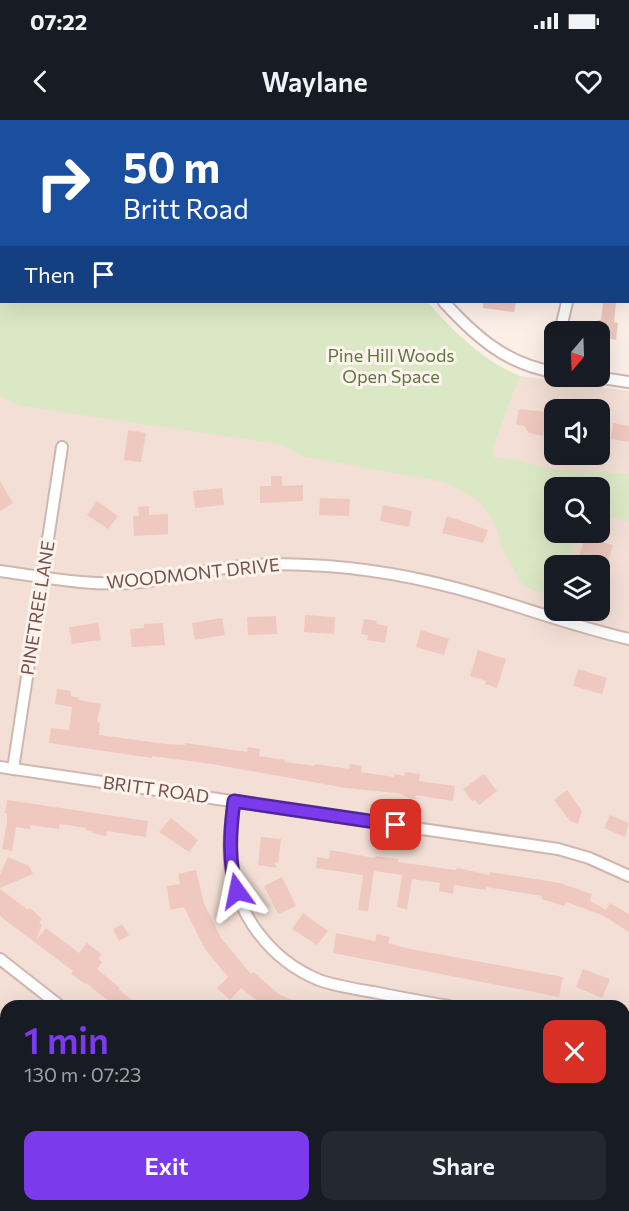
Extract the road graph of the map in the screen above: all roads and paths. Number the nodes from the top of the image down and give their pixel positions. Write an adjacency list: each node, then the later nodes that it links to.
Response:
1 (445, 303): 4 (street)
2 (567, 303): 3 (street)
3 (563, 321)
4 (544, 368)
5 (610, 379): 6 (street)
6 (629, 382)
7 (62, 447): 9 (street, PINETREE LANE)
8 (0, 571): 9 (street, WOODMONT DRIVE)
9 (42, 577): 10 (street, WOODMONT DRIVE); 12 (street, PINETREE LANE)
10 (629, 639)
11 (0, 767): 12 (street, BRITT ROAD)
12 (14, 769): 13 (street, BRITT ROAD)
13 (234, 801): 14 (street, BRITT ROAD); 17 (street)
14 (629, 876)
15 (0, 959): 16 (street)
16 (52, 1000)
17 (418, 1000)

